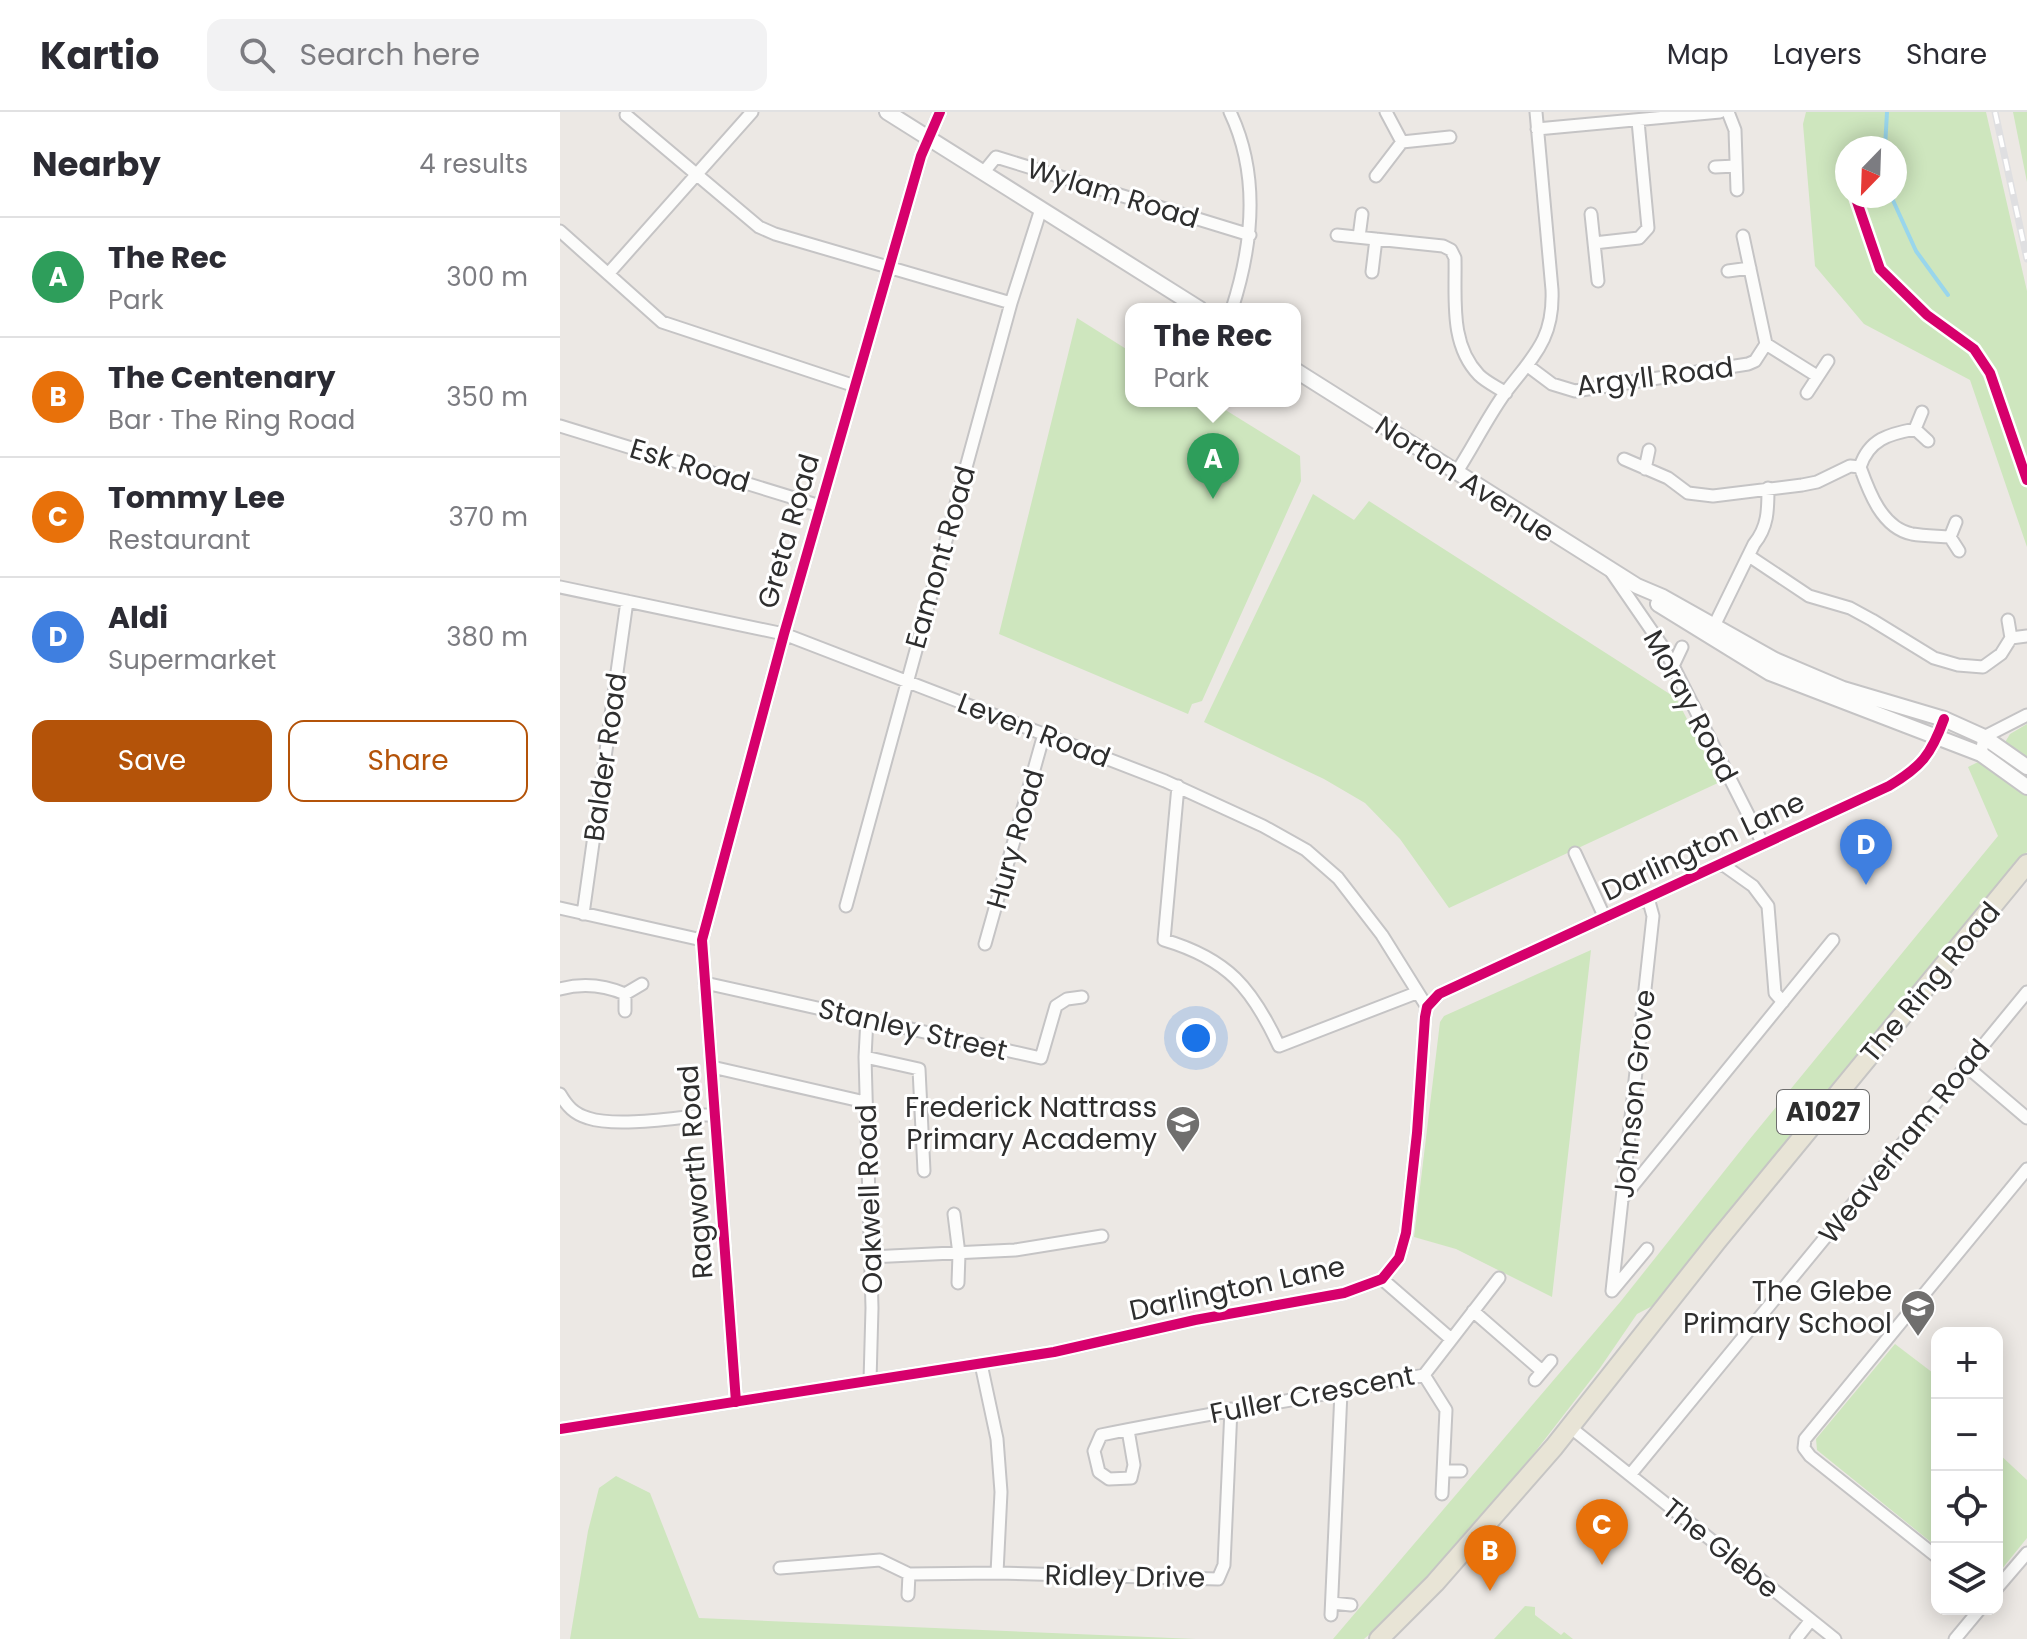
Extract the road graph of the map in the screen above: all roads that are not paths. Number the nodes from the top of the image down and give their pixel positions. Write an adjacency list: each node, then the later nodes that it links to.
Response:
1 (752, 112): 19 (street)
2 (887, 112): 13 (street)
3 (940, 112): 13 (street, Greta Road)
4 (1230, 112): 26 (street)
5 (1386, 112): 15 (street)
6 (1536, 112): 12 (street)
7 (1720, 112): 9 (street)
8 (1728, 112): 16 (street)
9 (1685, 114): 11 (street)
10 (626, 115): 19 (street)
11 (1638, 121): 12 (street); 31 (street)
12 (1537, 129): 43 (street)
13 (929, 137): 18 (street); 32 (street, Greta Road)
14 (1450, 137): 15 (street)
15 (1402, 142): 20 (street)
16 (1736, 166): 17 (street); 21 (street)
17 (1715, 167)
18 (983, 173): 22 (street); 26 (street, Wylam Road)
19 (696, 175): 32 (street); 36 (street)
20 (1376, 176)
21 (1737, 190)
22 (1041, 209): 38 (street, Eamont Road); 39 (street)
23 (1362, 214): 29 (street)
24 (1591, 214): 31 (street)
25 (561, 235): 36 (street)
26 (1250, 235): 40 (street)
27 (1337, 235): 29 (street)
28 (1743, 236): 33 (street)
29 (1359, 237): 30 (street)
30 (1376, 239): 35 (street); 47 (street)
31 (1594, 243): 37 (street)
32 (890, 266): 38 (street); 46 (street, Greta Road)
33 (1750, 268): 34 (street); 41 (street)
34 (1728, 271)
35 (1372, 272)
36 (608, 274): 46 (street)
37 (1598, 281)
38 (1011, 303): 74 (street, Eamont Road)
39 (1190, 303)
40 (1234, 303)
41 (1766, 344): 43 (street, Argyll Road); 45 (street, Argyll Road)
42 (1828, 361): 45 (street)
43 (1528, 366): 47 (street)
44 (1301, 374): 57 (street, Norton Avenue)
45 (1817, 376): 48 (street)
46 (855, 386): 59 (street, Greta Road)
47 (1506, 393): 57 (street)
48 (1807, 393)
49 (1922, 412): 51 (street)
50 (560, 426): 59 (street, Esk Road)
51 (1915, 429): 52 (street); 55 (street)
52 (1928, 441)
53 (1649, 450): 56 (street)
54 (1624, 459): 56 (street)
55 (1860, 467): 58 (street); 61 (street)
56 (1645, 469): 58 (street)
57 (1456, 473): 64 (street, Norton Avenue)
58 (1768, 488): 63 (street)
59 (820, 506): 69 (street, Greta Road)
60 (1956, 522): 61 (street)
61 (1950, 537): 62 (street)
62 (1959, 551)
63 (1749, 556): 68 (street); 71 (street)
64 (1612, 573): 68 (street, Norton Avenue); 73 (street, Moray Road)
65 (560, 587): 66 (street, Leven Road)
66 (627, 601): 69 (street, Leven Road); 91 (street, Balder Road)
67 (2008, 620): 71 (street)
68 (1711, 631): 76 (street, Norton Avenue); 78 (street, Norton Avenue)
69 (784, 634): 74 (street, Leven Road); 93 (street, Greta Road)
70 (2027, 636): 71 (street)
71 (2011, 638)
72 (1682, 647): 73 (street)
73 (1673, 666): 84 (street, Moray Road)
74 (906, 681): 77 (street, Leven Road); 89 (street, Eamont Road)
75 (2027, 715): 79 (street)
76 (1944, 719): 78 (street, Darlington Lane); 79 (street, Norton Avenue)
77 (1044, 734): 82 (street, Leven Road); 95 (street, Hury Road)
78 (1938, 736): 80 (street, Norton Avenue); 84 (street, Darlington Lane)
79 (1984, 737): 80 (street); 81 (street, Norton Avenue)
80 (1981, 754): 83 (street, Norton Avenue)
81 (2027, 767)
82 (1178, 786): 100 (street, Leven Road); 100 (street)
83 (2027, 787)
84 (1763, 844): 86 (street, Darlington Lane)
85 (1575, 853): 92 (street)
86 (1722, 864): 88 (street, Darlington Lane); 103 (street)
87 (2027, 864): 137 (main road, The Ring Road / A1027)
88 (1648, 898): 92 (street, Darlington Lane); 119 (street, Johnson Grove)
89 (846, 906)
90 (560, 908): 91 (street)
91 (583, 914): 93 (street)
92 (1605, 918): 104 (street, Darlington Lane)
93 (702, 940): 96 (street, Ragworth Road)
94 (1833, 940): 103 (street)
95 (985, 944)
96 (705, 983): 106 (street, Stanley Street); 109 (street, Ragworth Road)
97 (642, 984): 101 (street)
98 (560, 989): 101 (street)
99 (2027, 992): 108 (street, Weaverham Road)
100 (1416, 993): 104 (street, Leven Road)
101 (625, 994): 105 (street)
102 (1083, 997): 106 (street, Stanley Street)
103 (1783, 1002): 119 (street)
104 (1427, 1007): 126 (street, Darlington Lane)
105 (625, 1011)
106 (867, 1018): 107 (street, Oakwell Road)
107 (865, 1057): 110 (street); 113 (street, Oakwell Road)
108 (1966, 1066): 116 (street); 142 (street, Weaverham Road)
109 (712, 1067): 113 (street); 115 (street, Ragworth Road)
110 (919, 1069): 111 (street); 118 (street)
111 (933, 1071)
112 (560, 1094): 114 (street)
113 (865, 1102): 124 (street, Oakwell Road)
114 (564, 1112): 115 (street)
115 (714, 1114): 135 (street, Ragworth Road)
116 (2027, 1118)
117 (2027, 1169): 144 (street)
118 (924, 1171)
119 (1622, 1199): 122 (street, Johnson Grove)
120 (954, 1214): 123 (street)
121 (1102, 1236): 123 (street)
122 (1647, 1249)
123 (959, 1254): 124 (street); 127 (street)
124 (870, 1257): 133 (street, Oakwell Road)
125 (1499, 1278): 128 (street, Fuller Crescent)
126 (1382, 1279): 129 (street); 130 (street, Darlington Lane)
127 (958, 1283)
128 (1473, 1311): 129 (street, Fuller Crescent); 131 (street)
129 (1451, 1339): 132 (street, Fuller Crescent)
130 (981, 1364): 133 (street, Darlington Lane); 147 (street)
131 (1543, 1371)
132 (1424, 1375): 134 (street, Fuller Crescent); 140 (street)
133 (870, 1381): 135 (street, Darlington Lane)
134 (1341, 1392): 136 (street, Fuller Crescent); 151 (street)
135 (736, 1402): 138 (street, Darlington Lane)
136 (1231, 1409): 139 (street, Fuller Crescent); 147 (street, Ridley Drive)
137 (1570, 1427): 142 (street, The Glebe); 154 (main road, A1027)
138 (560, 1429)
139 (1128, 1430): 139 (street, Fuller Crescent)
140 (1444, 1471): 141 (street); 143 (street)
141 (1461, 1471)
142 (1630, 1475): 153 (street, The Glebe)
143 (1442, 1494)
144 (1931, 1552)
145 (2027, 1553): 149 (street)
146 (780, 1568): 148 (street, Ridley Drive)
147 (997, 1573): 148 (street, Ridley Drive)
148 (909, 1574): 150 (street)
149 (2003, 1581)
150 (908, 1595)
151 (1351, 1605)
152 (1975, 1615): 157 (street)
153 (1811, 1620): 155 (street); 156 (street, The Glebe)
154 (1379, 1639)
155 (1796, 1639)
156 (1835, 1639)
157 (1955, 1639)

